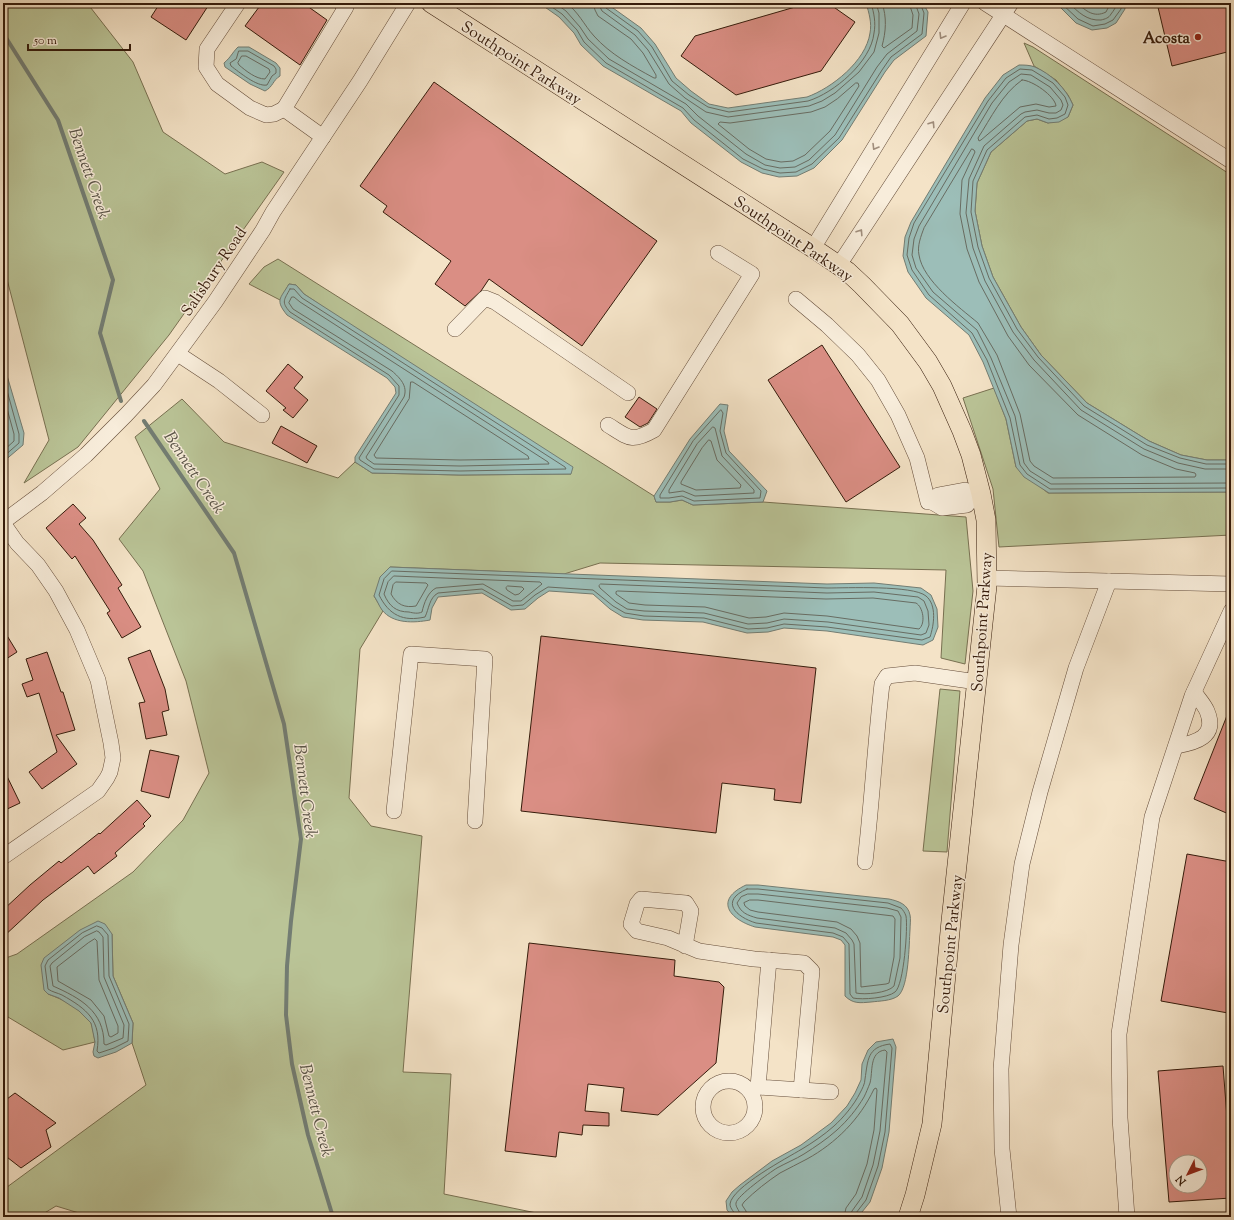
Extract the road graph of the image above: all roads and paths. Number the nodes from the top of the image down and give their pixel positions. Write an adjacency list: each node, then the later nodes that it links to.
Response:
1 (238, 3): 8 (street)
2 (341, 3): 8 (street)
3 (408, 3): 9 (street, Salisbury Road)
4 (431, 3): 11 (main road, Southpoint Parkway)
5 (963, 3): 11 (street, one-way to 11)
6 (985, 3): 7 (street)
7 (1008, 9): 10 (street); 13 (street, one-way to 7)
8 (284, 109): 9 (street)
9 (323, 137): 16 (street, Salisbury Road)
10 (1231, 161)
11 (813, 248): 13 (main road, Southpoint Parkway)
12 (718, 253): 19 (street)
13 (839, 265): 20 (main road, Southpoint Parkway)
14 (796, 300): 20 (street)
15 (455, 328): 17 (street)
16 (178, 354): 18 (street); 21 (street, Salisbury Road)
17 (628, 393)
18 (262, 415)
19 (608, 424)
20 (977, 497): 22 (main road, Southpoint Parkway)
21 (3, 522): 31 (street)
22 (987, 578): 23 (street); 26 (main road, Southpoint Parkway)
23 (1109, 582): 24 (street); 38 (street)
24 (1231, 584)
25 (1231, 611): 27 (street)
26 (977, 682): 32 (street); 37 (main road, Southpoint Parkway)
27 (1194, 692): 28 (street); 28 (street)
28 (1176, 746): 39 (street)
29 (394, 811): 30 (street)
30 (475, 822)
31 (3, 856)
32 (864, 862)
33 (685, 946): 34 (street)
34 (769, 960): 35 (street); 35 (street)
35 (801, 1090): 36 (street)
36 (831, 1092)
37 (908, 1217)
38 (1009, 1217)
39 (1127, 1217)

